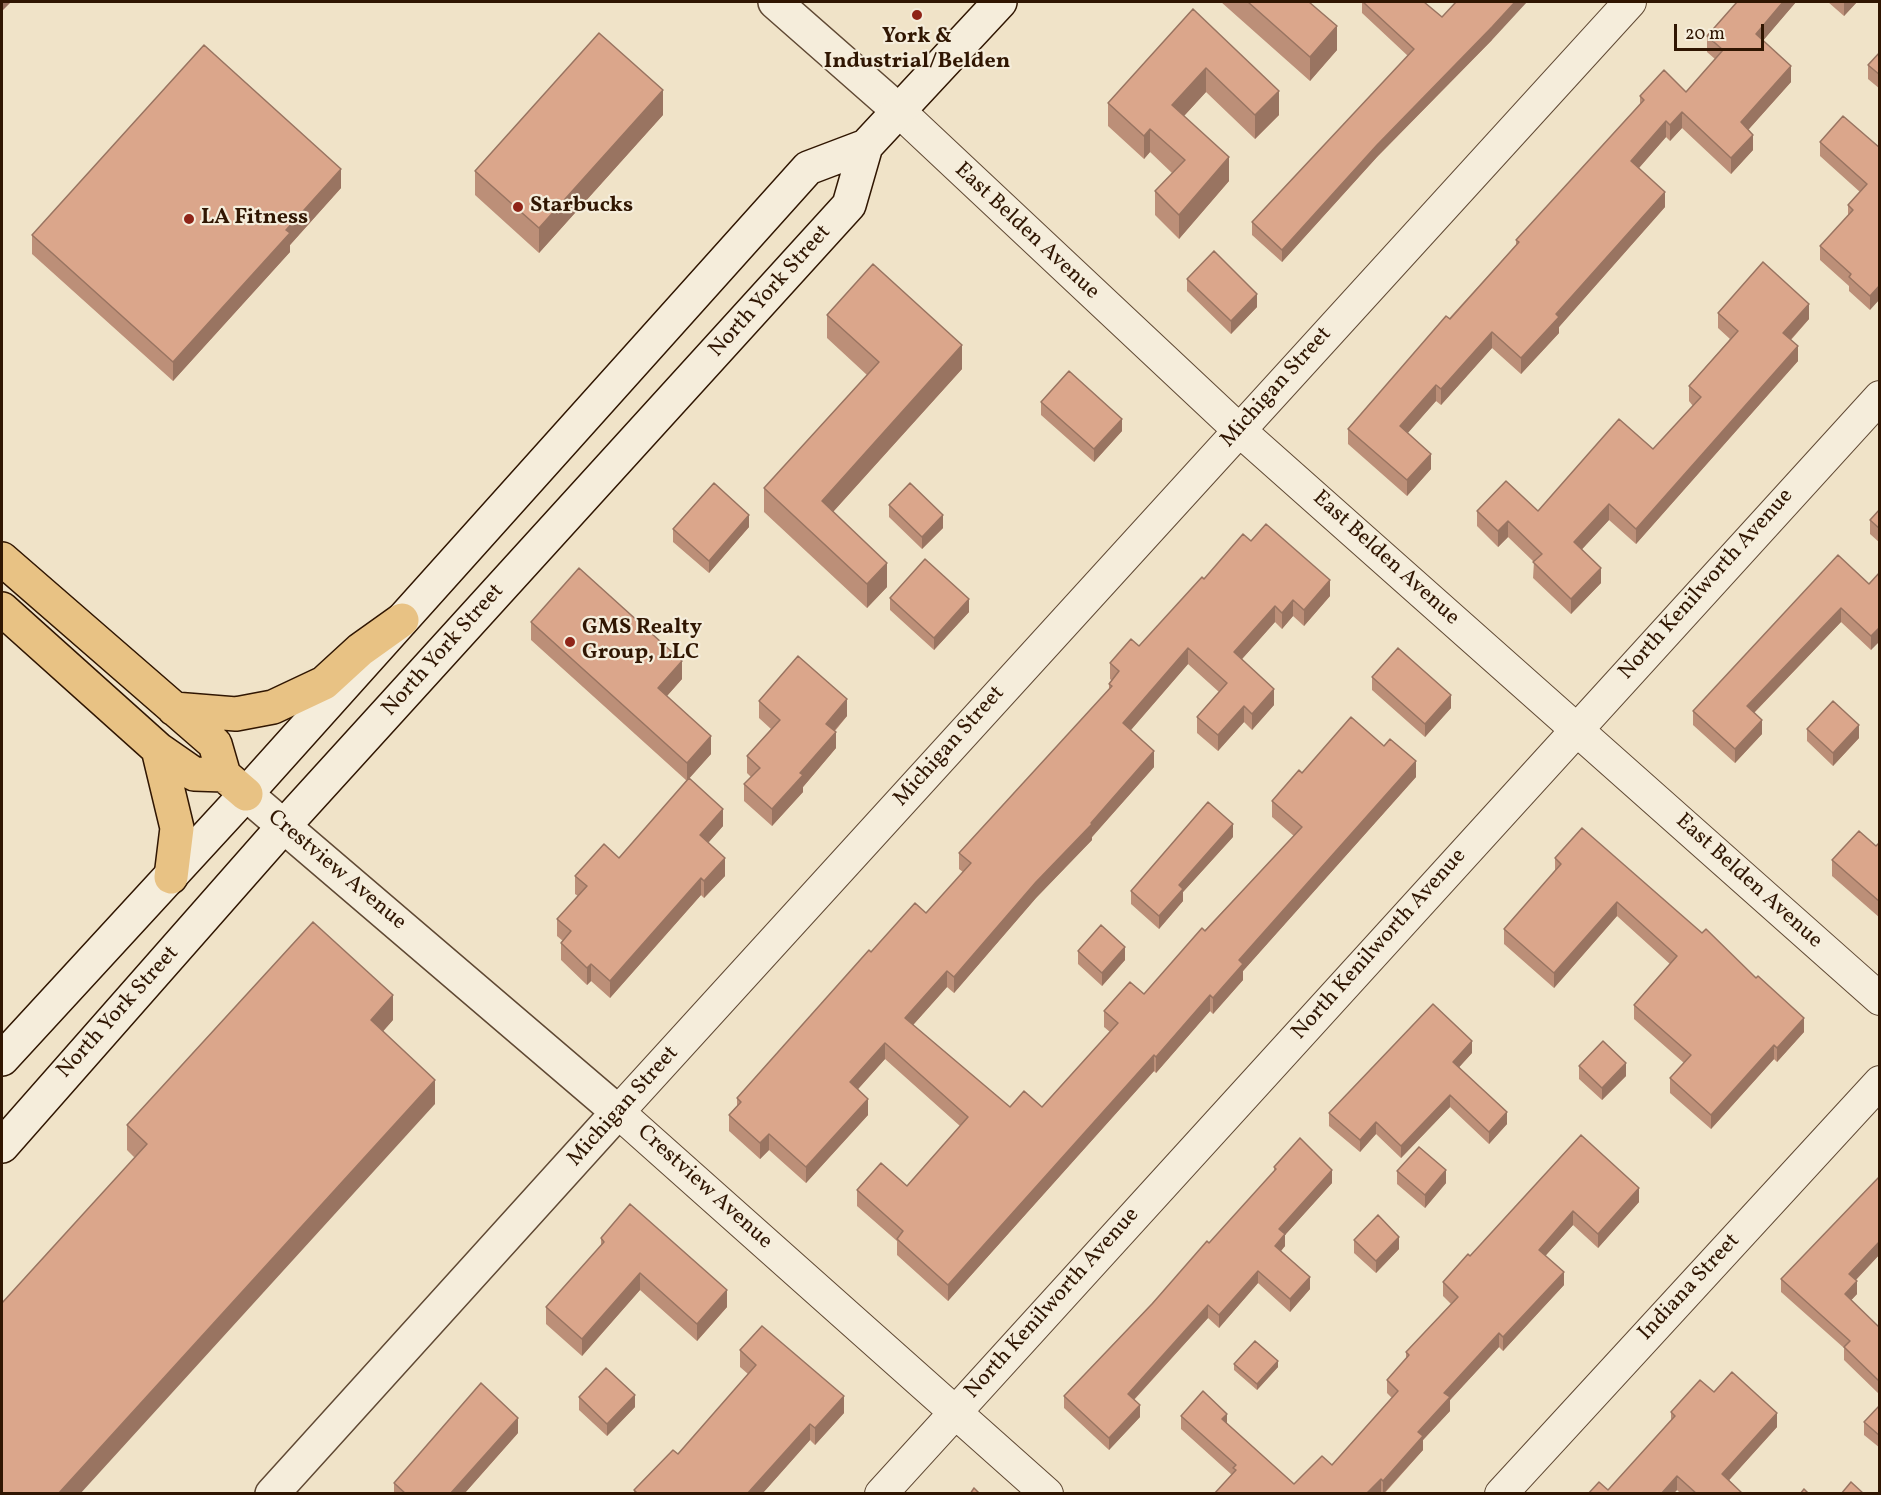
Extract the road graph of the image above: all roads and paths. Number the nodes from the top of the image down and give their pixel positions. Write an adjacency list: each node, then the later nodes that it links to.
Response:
1 (775, 2): 4 (main road)
2 (1000, 2): 4 (main road, North York Street)
3 (1630, 2): 7 (street, Michigan Street)
4 (899, 111): 5 (main road, North York Street); 7 (street, East Belden Avenue)
5 (866, 147): 10 (main road, North York Street); 15 (main road, North York Street)
6 (1880, 397): 12 (street, North Kenilworth Avenue)
7 (1239, 430): 12 (street, East Belden Avenue); 20 (street, Michigan Street)
8 (2, 559): 11 (highway)
9 (2, 609): 13 (highway)
10 (402, 620): 11 (highway); 14 (main road, North York Street)
11 (174, 709): 14 (highway)
12 (1576, 729): 17 (street, East Belden Avenue); 22 (street, North Kenilworth Avenue)
13 (158, 749): 14 (highway); 16 (highway)
14 (235, 785): 15 (main road, Crestview Avenue); 16 (main road, North York Street)
15 (283, 827): 20 (main road, Crestview Avenue); 21 (main road, North York Street)
16 (171, 877): 18 (main road, North York Street)
17 (1880, 999)
18 (2, 1059)
19 (1880, 1082): 26 (street, Indiana Street)
20 (618, 1113): 22 (street, Crestview Avenue); 23 (main road, Michigan Street)
21 (2, 1146)
22 (956, 1412): 24 (street, North Kenilworth Avenue); 25 (street, Crestview Avenue)
23 (272, 1494)
24 (881, 1494)
25 (1047, 1494)
26 (1501, 1494)

